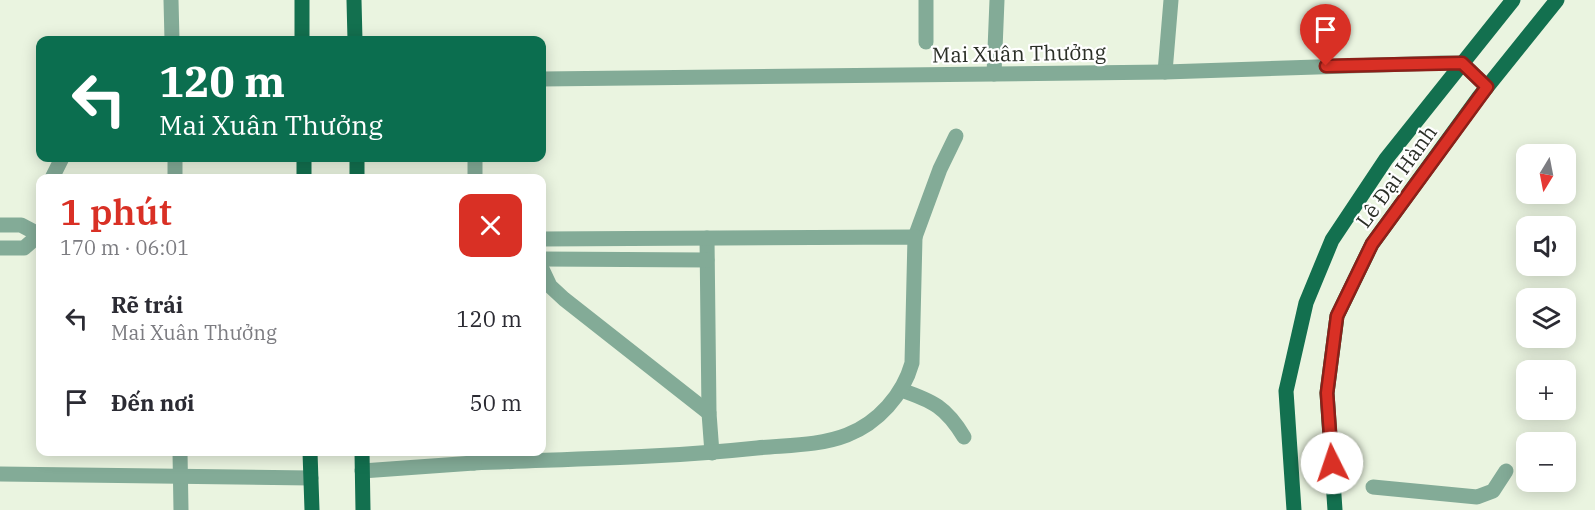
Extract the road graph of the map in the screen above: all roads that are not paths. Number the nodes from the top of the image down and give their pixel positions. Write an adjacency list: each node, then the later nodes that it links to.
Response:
1 (171, 0): 9 (street)
2 (302, 0): 10 (main road)
3 (354, 0): 11 (main road)
4 (926, 0): 12 (street)
5 (997, 0): 15 (street)
6 (1171, 0): 14 (street)
7 (1513, 0): 13 (main road, Lê Đại Hành)
8 (1557, 0): 17 (main road, Lê Đại Hành)
9 (172, 36)
10 (302, 36)
11 (355, 36)
12 (926, 42)
13 (1462, 63): 14 (street, Mai Xuân Thưởng); 17 (street); 48 (main road, Lê Đại Hành)
14 (1165, 72): 15 (street, Mai Xuân Thưởng)
15 (994, 74): 16 (street, Mai Xuân Thưởng)
16 (546, 79)
17 (1487, 87): 49 (main road, Lê Đại Hành)
18 (956, 136): 21 (street)
19 (0, 225): 20 (street)
20 (36, 233)
21 (915, 237): 23 (street); 29 (street)
22 (36, 238): 25 (street)
23 (707, 238): 24 (street); 27 (street)
24 (546, 239)
25 (0, 248)
26 (546, 259): 27 (street)
27 (708, 260): 30 (street)
28 (546, 278): 30 (street)
29 (902, 390): 31 (street); 32 (street)
30 (709, 413): 32 (street)
31 (964, 437)
32 (712, 453): 37 (street)
33 (180, 456): 42 (street)
34 (310, 456): 43 (main road)
35 (362, 456): 39 (main road)
36 (534, 456): 38 (street)
37 (546, 456)
38 (474, 457): 39 (street)
39 (362, 471): 47 (main road)
40 (1506, 471): 44 (street)
41 (0, 474): 42 (street)
42 (180, 478): 43 (street); 45 (street)
43 (311, 478): 46 (main road)
44 (1374, 487)
45 (181, 510)
46 (312, 510)
47 (363, 510)
48 (1294, 510)
49 (1335, 510)

